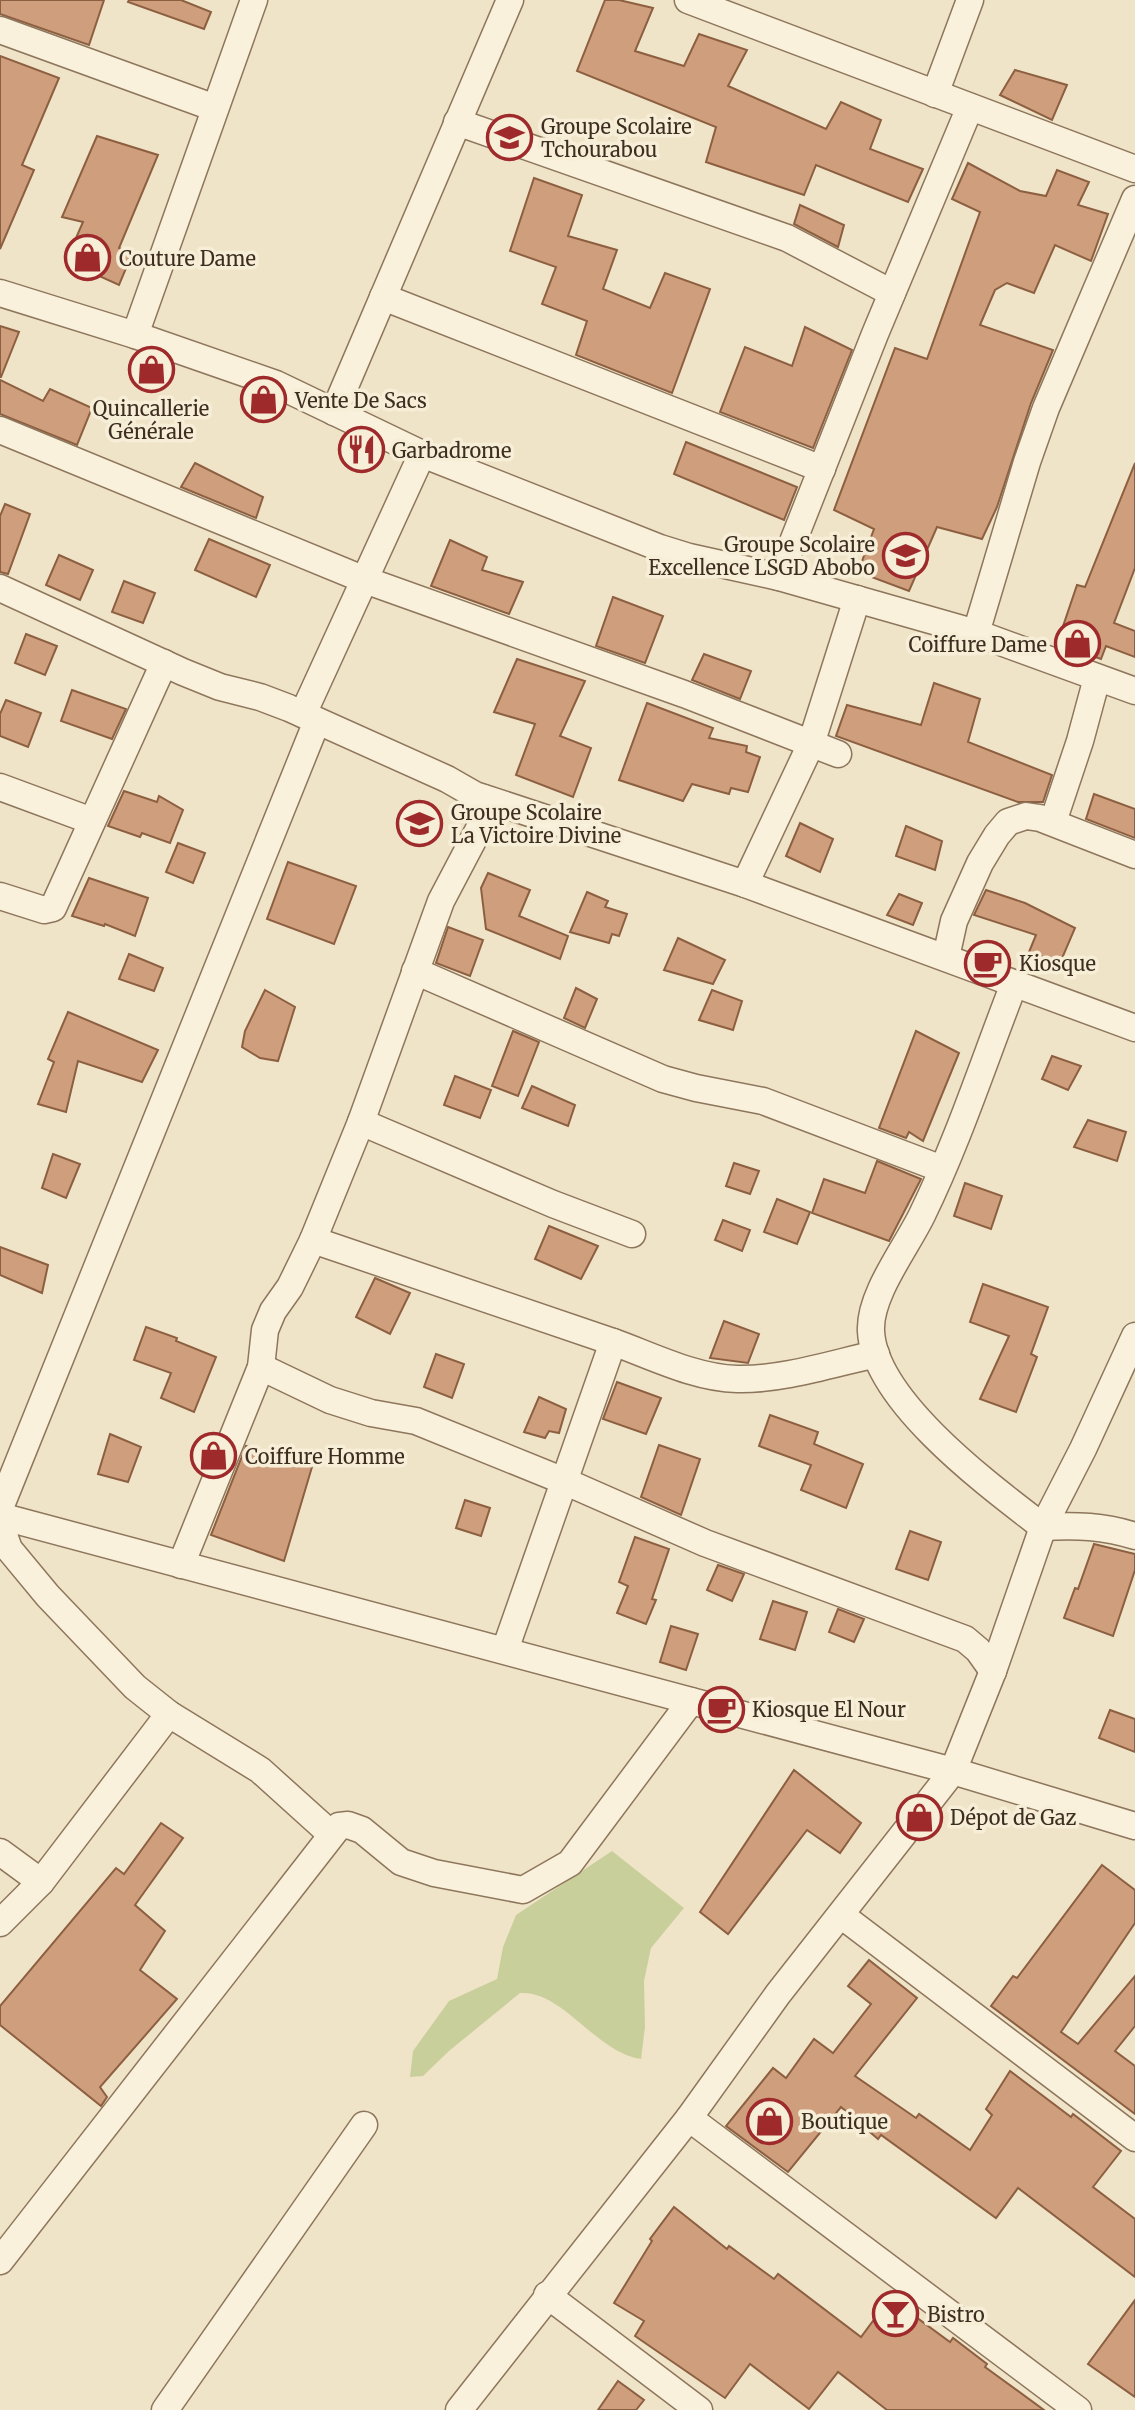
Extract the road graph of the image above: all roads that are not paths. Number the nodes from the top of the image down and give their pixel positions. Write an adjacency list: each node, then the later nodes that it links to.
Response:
1 (254, 0): 8 (street)
2 (510, 0): 9 (street)
3 (688, 0): 6 (street)
4 (970, 0): 6 (street)
5 (0, 30): 8 (street)
6 (935, 94): 7 (street)
7 (970, 107): 10 (street); 13 (street)
8 (215, 108): 15 (street)
9 (457, 122): 13 (street); 14 (street)
10 (1135, 169)
11 (1135, 199): 24 (street)
12 (0, 293): 15 (street)
13 (892, 293): 19 (street)
14 (383, 297): 16 (street); 19 (street)
15 (135, 335): 16 (street)
16 (334, 412): 18 (street)
17 (0, 430): 21 (street)
18 (422, 454): 20 (street); 21 (street)
19 (822, 469): 20 (street)
20 (779, 577): 23 (street)
21 (365, 580): 28 (street); 29 (street)
22 (0, 588): 25 (street)
23 (857, 599): 24 (street); 29 (street)
24 (976, 633): 26 (street)
25 (164, 663): 28 (street); 33 (street)
26 (1097, 678): 27 (street); 34 (street)
27 (1135, 691)
28 (310, 717): 32 (street); 51 (street)
29 (811, 744): 30 (street); 36 (street)
30 (838, 754)
31 (0, 787): 33 (street)
32 (483, 798): 36 (street); 39 (street)
33 (92, 821): 37 (street)
34 (1053, 822): 35 (street); 38 (street)
35 (1135, 855)
36 (745, 884): 38 (street)
37 (0, 896)
38 (946, 957): 40 (street)
39 (415, 971): 42 (street); 43 (street)
40 (1014, 984): 41 (street); 43 (street)
41 (1135, 1028)
42 (361, 1122): 44 (street); 45 (street)
43 (942, 1169): 48 (street)
44 (632, 1234)
45 (313, 1240): 47 (street); 49 (street)
46 (1135, 1336): 54 (street)
47 (613, 1342): 48 (street); 50 (street)
48 (876, 1354): 54 (street)
49 (261, 1367): 50 (street); 56 (street)
50 (564, 1481): 57 (street); 58 (street)
51 (0, 1508)
52 (0, 1516): 56 (street)
53 (0, 1524): 60 (street)
54 (1043, 1527): 55 (street); 58 (street)
55 (1135, 1536)
56 (181, 1565): 57 (street)
57 (505, 1650): 59 (street)
58 (993, 1671): 61 (street)
59 (691, 1701): 61 (street); 63 (street)
60 (169, 1714): 63 (street); 65 (street)
61 (953, 1771): 62 (street); 66 (street)
62 (1135, 1826)
63 (331, 1834): 71 (street)
64 (0, 1852): 65 (street)
65 (41, 1882): 67 (street)
66 (841, 1915): 68 (street); 70 (street)
67 (0, 1923)
68 (689, 2118): 72 (street); 73 (street)
69 (364, 2125): 74 (street)
70 (1135, 2138)
71 (0, 2261)
72 (547, 2295): 75 (street); 76 (street)
73 (1076, 2409)
74 (165, 2410)
75 (459, 2410)
76 (699, 2410)

